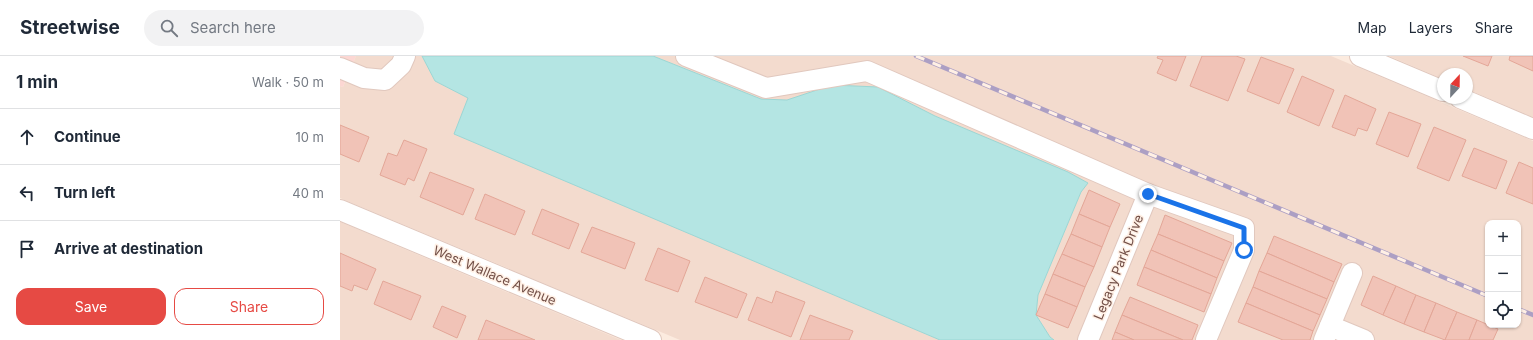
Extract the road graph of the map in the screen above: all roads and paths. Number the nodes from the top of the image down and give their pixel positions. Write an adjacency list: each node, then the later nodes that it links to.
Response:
1 (405, 56): 4 (street)
2 (686, 56): 8 (street)
3 (1360, 56): 5 (street)
4 (340, 68)
5 (1437, 88)
6 (1473, 104): 7 (street)
7 (1533, 129)
8 (1148, 194): 13 (street, Legacy Park Drive); 14 (street)
9 (340, 210): 12 (street, West Wallace Avenue)
10 (1352, 273): 11 (street)
11 (1327, 333): 15 (street)
12 (651, 340)
13 (1088, 340)
14 (1206, 340)
15 (1364, 340)

